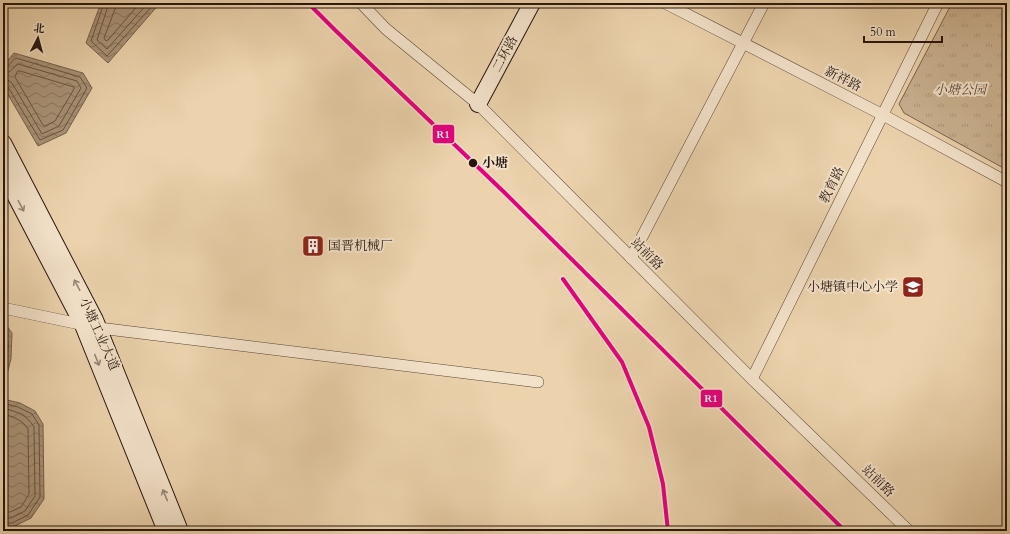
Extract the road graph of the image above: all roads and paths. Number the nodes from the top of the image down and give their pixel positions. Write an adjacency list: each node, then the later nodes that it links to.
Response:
1 (361, 3): 7 (street, 站前路)
2 (532, 3): 7 (main road, 二环路)
3 (665, 3): 6 (street, 新祥路)
4 (764, 3): 6 (street)
5 (938, 3): 8 (street, 教育路)
6 (743, 43): 8 (street, 新祥路); 12 (street)
7 (478, 104): 12 (street, 站前路)
8 (882, 115): 11 (street, 新祥路); 15 (street, 教育路)
9 (3, 143): 14 (main road, 小塘工业大道, one-way to 9)
10 (3, 172): 14 (main road, 小塘工业大道, one-way to 14)
11 (1007, 182)
12 (631, 258): 15 (street, 站前路)
13 (3, 308): 14 (street)
14 (91, 327): 16 (street); 17 (main road, 小塘工业大道, one-way to 17); 18 (main road, 小塘工业大道, one-way to 14)
15 (752, 379): 19 (street, 站前路)
16 (538, 382)
17 (166, 531)
18 (180, 531)
19 (909, 531)

